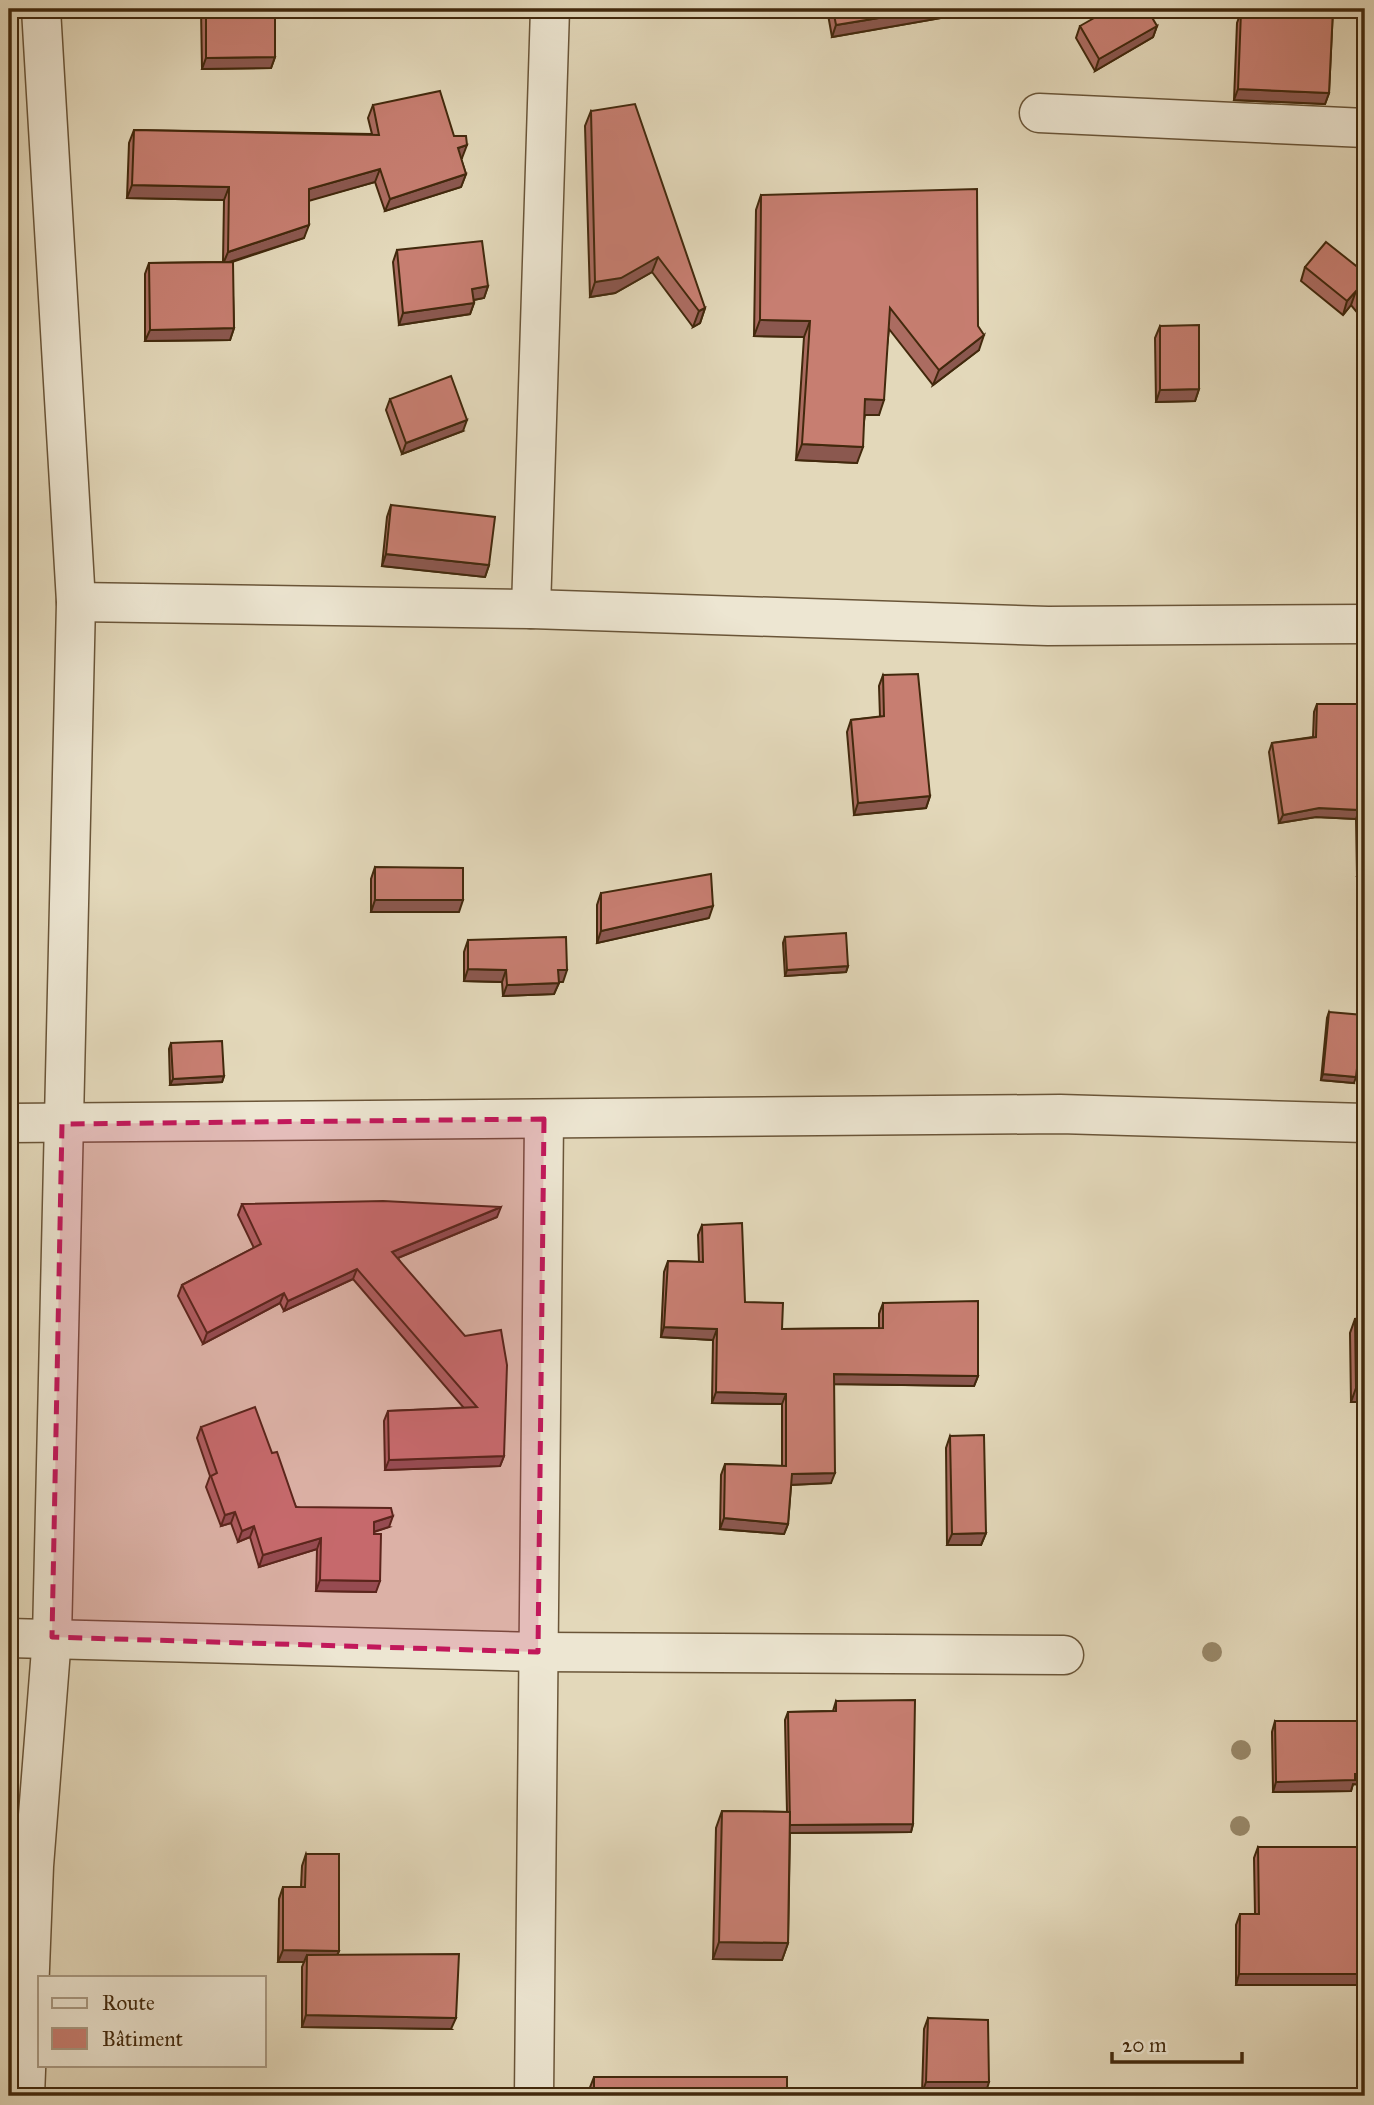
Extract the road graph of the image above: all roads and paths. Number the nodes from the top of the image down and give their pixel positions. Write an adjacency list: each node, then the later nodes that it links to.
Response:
1 (41, 9): 5 (street)
2 (550, 9): 6 (street)
3 (1040, 113): 4 (street)
4 (1365, 128)
5 (75, 602): 6 (street); 11 (street)
6 (531, 609): 7 (street)
7 (1365, 624)
8 (544, 1119): 10 (street); 11 (street); 14 (street)
9 (9, 1123): 11 (street)
10 (1365, 1123)
11 (62, 1124): 12 (street)
12 (52, 1637): 13 (street); 14 (street); 16 (street)
13 (9, 1638)
14 (538, 1652): 15 (street); 17 (street)
15 (1065, 1655)
16 (25, 2096)
17 (534, 2096)

